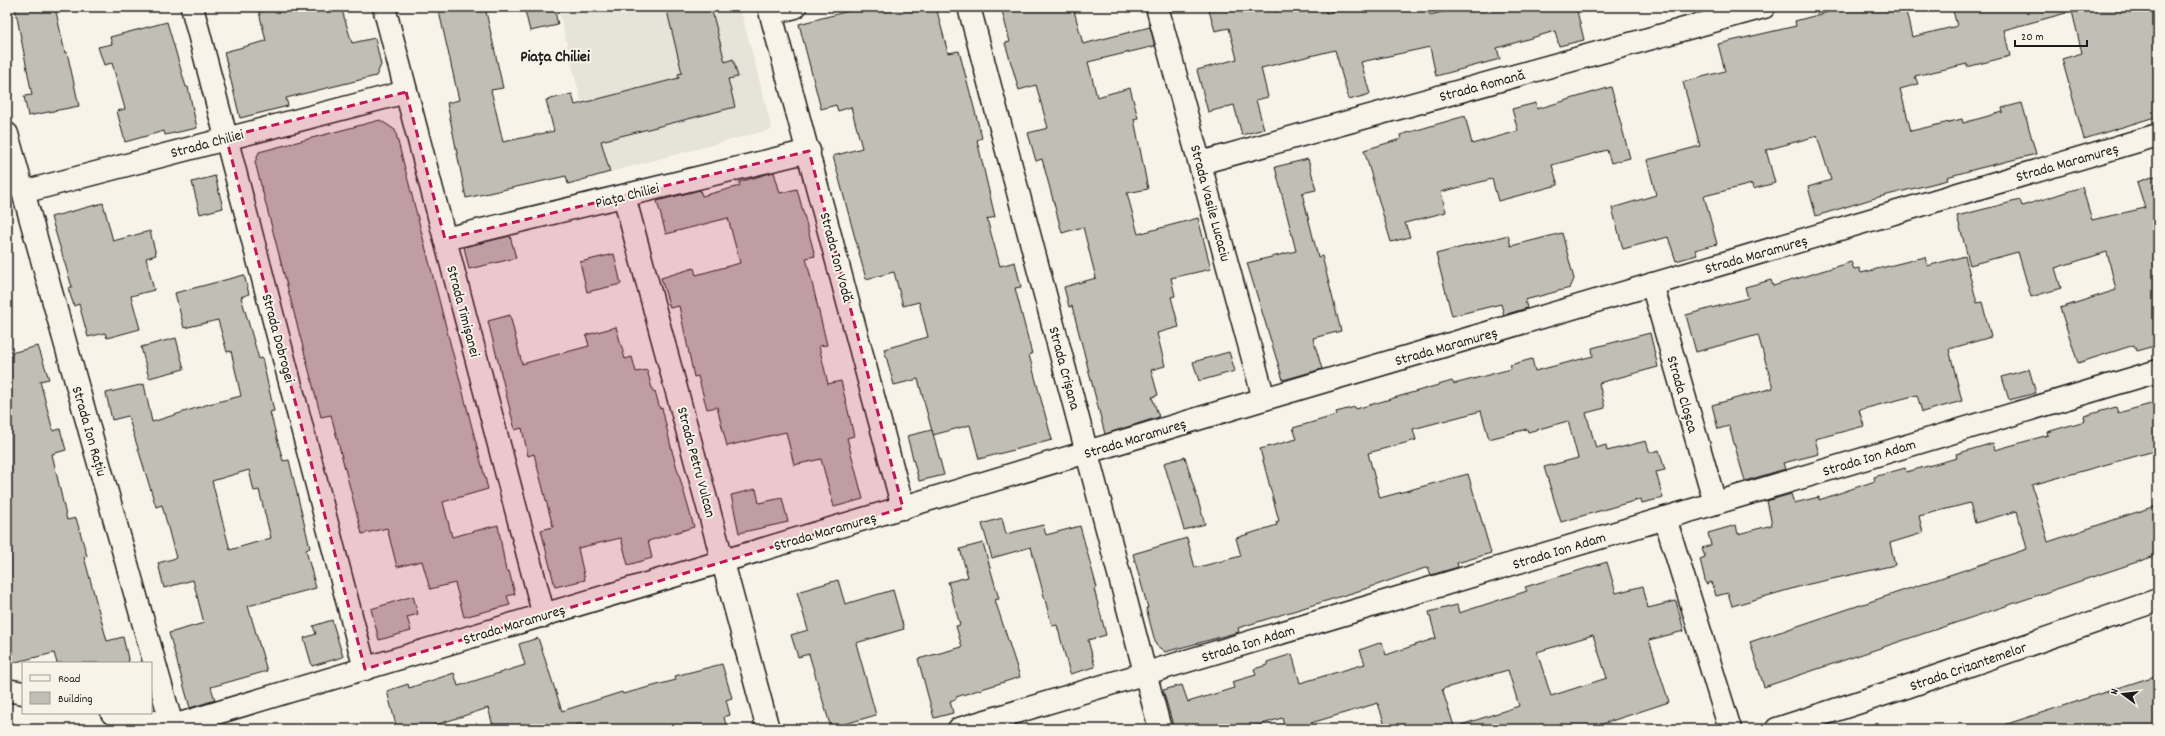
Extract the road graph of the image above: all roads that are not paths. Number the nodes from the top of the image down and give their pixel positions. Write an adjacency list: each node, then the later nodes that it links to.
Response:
1 (192, 7): 11 (street, Strada Dobrogei)
2 (384, 7): 8 (street, Strada Timișanei)
3 (795, 7): 7 (street)
4 (969, 7): 20 (street, Strada Crișana)
5 (1158, 7): 13 (street, Strada Vasile Lucaciu)
6 (1764, 7): 13 (street, Strada Romană)
7 (770, 10): 12 (street, Strada Ion Vodă)
8 (406, 92): 11 (street, Strada Chiliei); 16 (street, Strada Timișanei)
9 (7, 134): 14 (street, Strada Ion Rațiu)
10 (2158, 135): 17 (street, Strada Maramureș)
11 (226, 137): 14 (street, Strada Chiliei); 27 (street, Strada Dobrogei)
12 (809, 151): 15 (street, Piața Chiliei); 22 (street, Strada Ion Vodă)
13 (1200, 162): 19 (street, Strada Vasile Lucaciu)
14 (15, 192): 32 (street, Strada Ion Rațiu)
15 (624, 196): 16 (street, Piața Chiliei); 24 (street, Strada Petru Vulcan)
16 (445, 239): 26 (street, Strada Timișanei)
17 (1652, 284): 19 (street, Strada Maramureș); 21 (street, Strada Cloșca)
18 (2158, 371): 21 (street, Strada Ion Adam)
19 (1264, 399): 20 (street, Strada Maramureș)
20 (1087, 452): 22 (street, Strada Maramureș); 28 (street, Strada Crișana)
21 (1715, 503): 23 (street, Strada Ion Adam)
22 (903, 508): 24 (street, Strada Maramureș)
23 (1665, 518): 28 (street, Strada Ion Adam); 36 (street)
24 (724, 561): 26 (street, Strada Maramureș); 33 (street, Strada Petru Vulcan)
25 (2158, 600): 37 (street, Strada Crizantemelor)
26 (544, 616): 27 (street, Strada Maramureș)
27 (365, 669): 32 (street, Strada Maramureș)
28 (1145, 673): 34 (street, Strada Ion Adam); 35 (street, Strada Crișana)
29 (7, 690): 30 (street)
30 (22, 693)
31 (116, 714): 32 (street, Strada Maramureș)
32 (173, 728)
33 (768, 729)
34 (959, 729)
35 (1160, 729)
36 (1730, 729)
37 (1777, 729)

